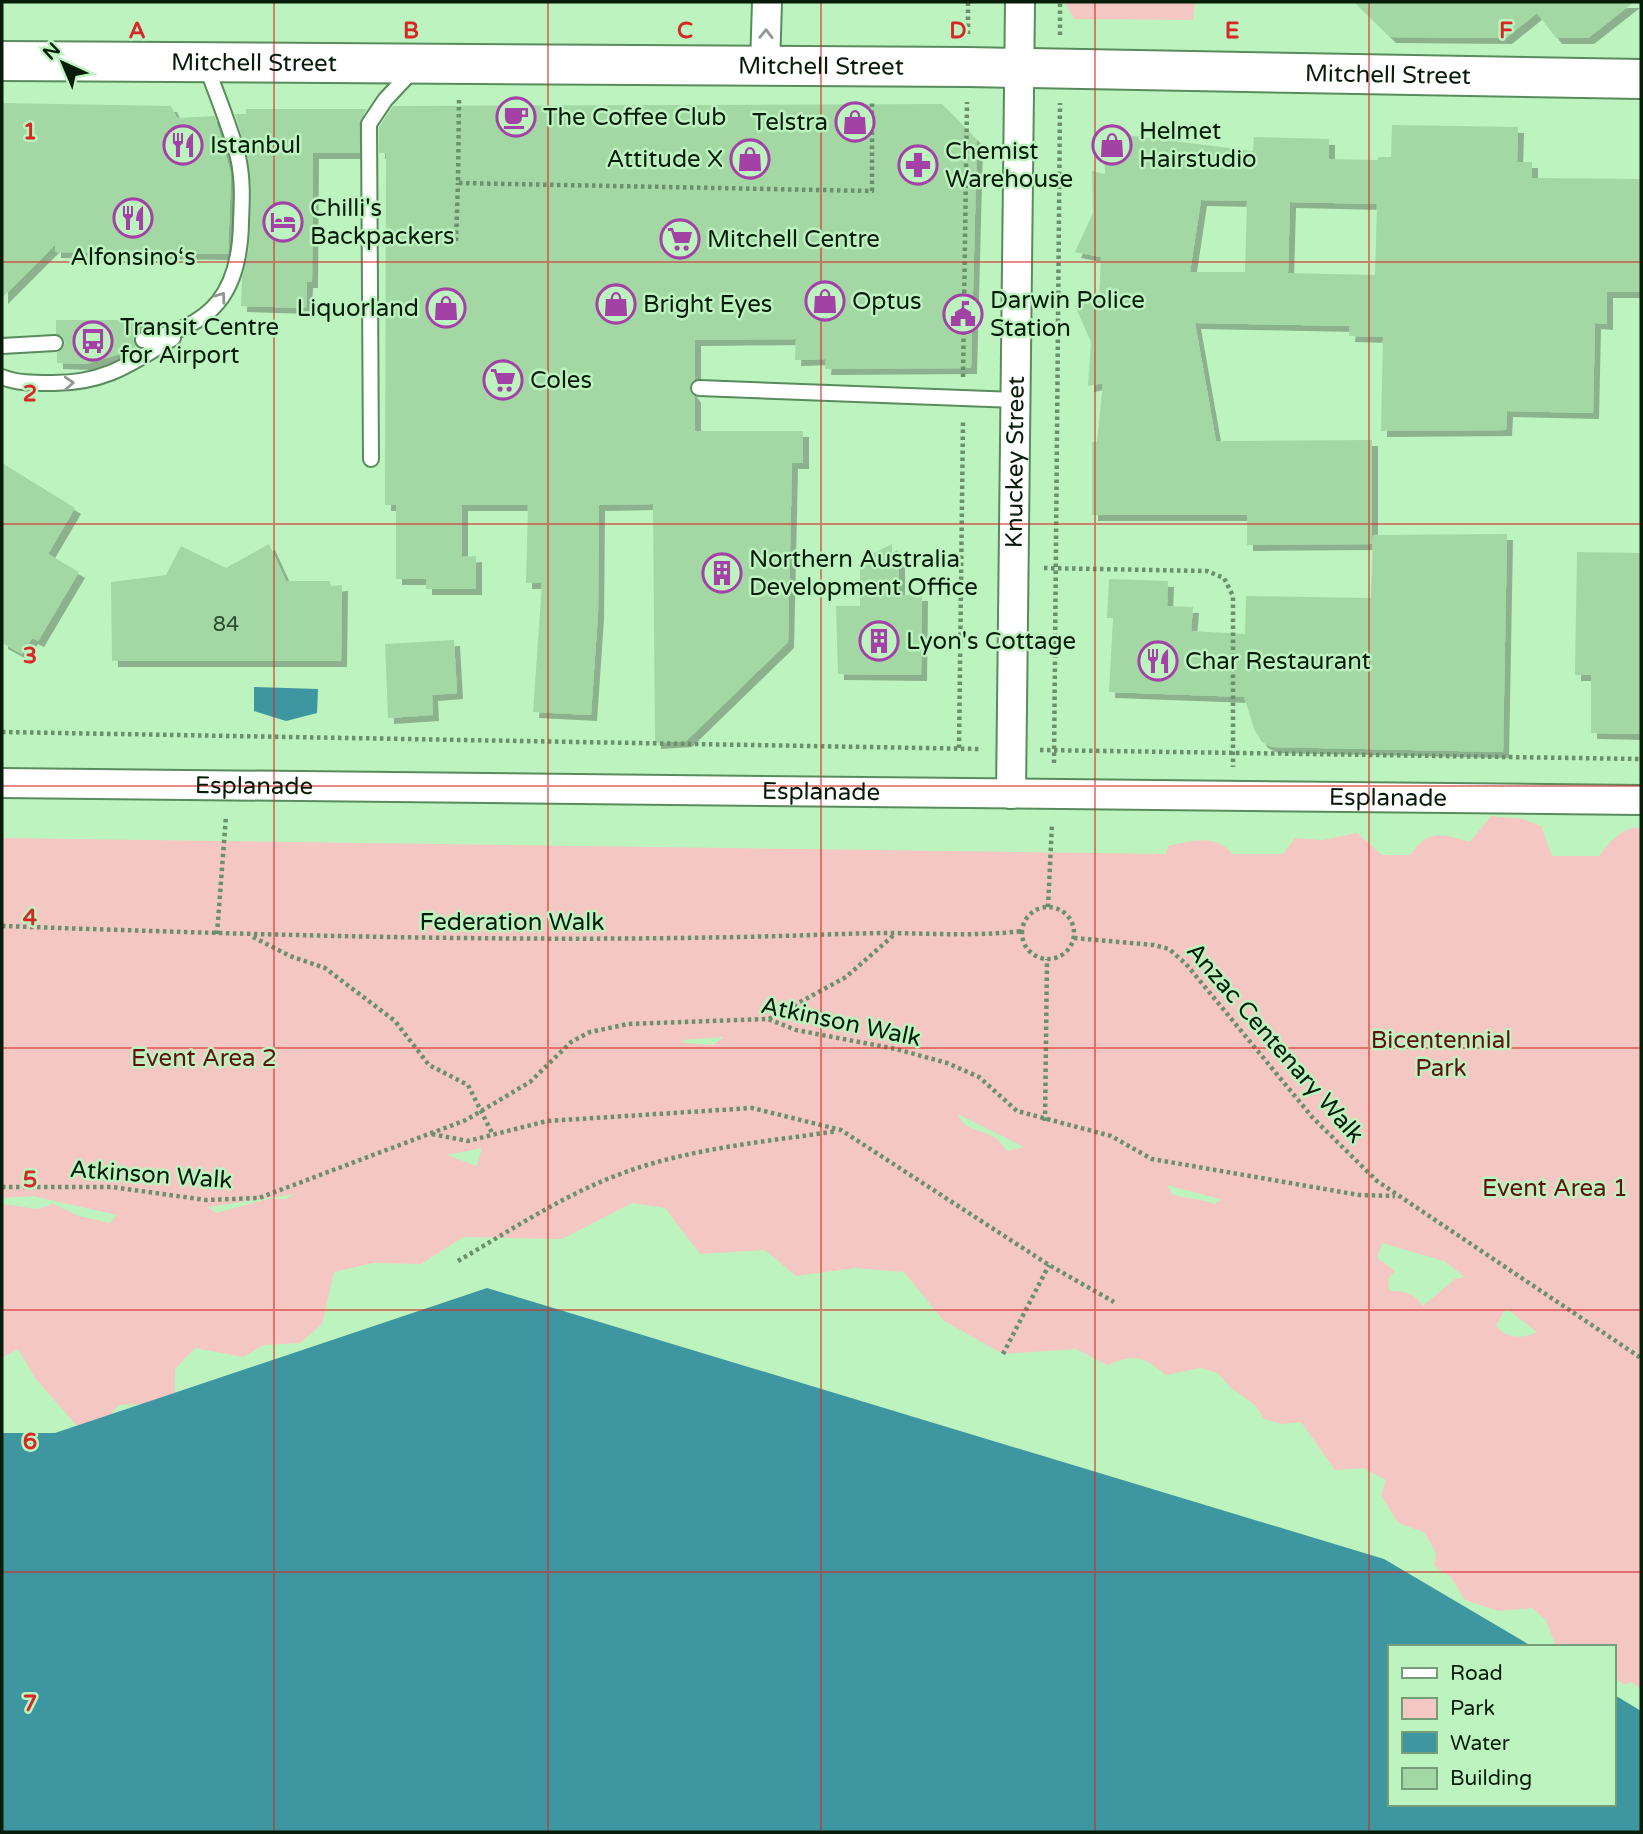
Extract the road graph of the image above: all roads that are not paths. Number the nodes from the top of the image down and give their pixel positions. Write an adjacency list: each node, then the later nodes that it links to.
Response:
1 (767, 2): 6 (street, one-way to 1)
2 (1020, 2): 7 (street, Knuckey Street)
3 (2, 61): 5 (street, Mitchell Street)
4 (420, 63): 5 (street, Mitchell Street); 6 (street, Mitchell Street); 16 (lane)
5 (206, 65): 9 (lane, one-way to 5)
6 (765, 66): 7 (street, Mitchell Street)
7 (1019, 68): 8 (street, Mitchell Street); 15 (street, Knuckey Street)
8 (1641, 79)
9 (193, 326): 10 (lane); 13 (lane, one-way to 9)
10 (143, 340)
11 (55, 343): 12 (lane)
12 (2, 346)
13 (2, 377)
14 (699, 388): 15 (lane)
15 (1016, 400): 18 (street, Knuckey Street)
16 (371, 459)
17 (2, 783): 18 (street, Esplanade)
18 (1011, 794): 19 (street, Esplanade)
19 (1641, 800)

